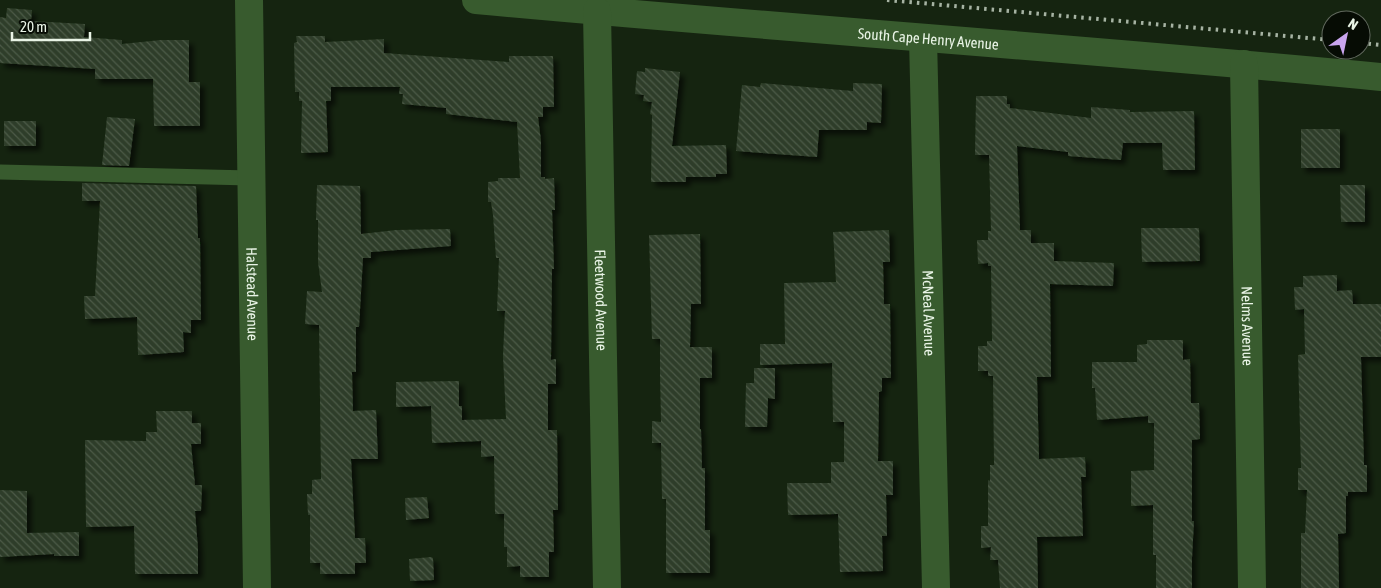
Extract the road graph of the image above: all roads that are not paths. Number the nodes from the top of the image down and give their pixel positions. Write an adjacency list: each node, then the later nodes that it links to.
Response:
1 (249, 0): 8 (street, Halstead Avenue)
2 (476, 0): 3 (street, South Cape Henry Avenue)
3 (597, 11): 4 (street, South Cape Henry Avenue); 10 (street, Fleetwood Avenue)
4 (923, 38): 5 (street, South Cape Henry Avenue); 11 (street, McNeal Avenue)
5 (1244, 64): 6 (street, South Cape Henry Avenue); 12 (street, Nelms Avenue)
6 (1381, 77)
7 (0, 172): 8 (lane)
8 (250, 178): 9 (street, Halstead Avenue)
9 (257, 588)
10 (607, 588)
11 (936, 588)
12 (1252, 588)

